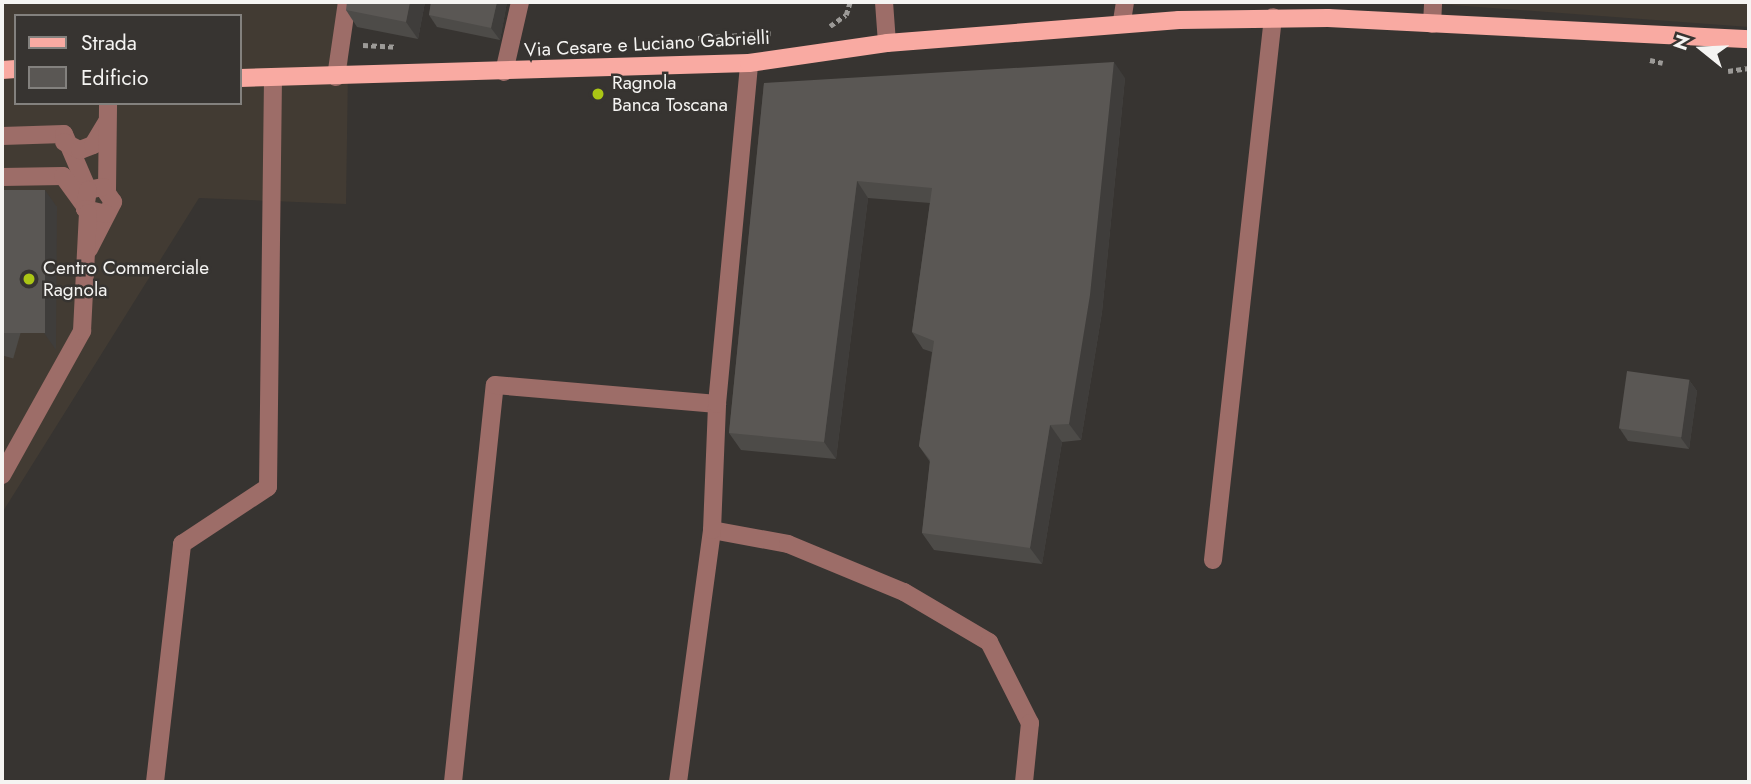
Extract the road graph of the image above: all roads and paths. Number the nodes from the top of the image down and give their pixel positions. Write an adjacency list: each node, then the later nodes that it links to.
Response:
1 (347, 2): 21 (street)
2 (520, 2): 20 (street)
3 (850, 2): 10 (path)
4 (884, 2): 14 (street)
5 (1125, 2): 8 (street)
6 (1433, 2): 9 (street)
7 (1273, 17): 8 (main road, Via Cesare e Luciano Gabrielli); 9 (main road, Via Cesare e Luciano Gabrielli); 32 (street)
8 (1122, 21): 14 (main road, Via Cesare e Luciano Gabrielli)
9 (1432, 24): 13 (main road, Via Cesare e Luciano Gabrielli)
10 (824, 29)
11 (785, 32): 12 (path)
12 (691, 38)
13 (1749, 39)
14 (887, 43): 17 (main road, Via Cesare e Luciano Gabrielli)
15 (358, 44): 16 (path)
16 (413, 48)
17 (749, 63): 20 (main road, Via Cesare e Luciano Gabrielli); 29 (street)
18 (1749, 68): 19 (path)
19 (1728, 71)
20 (504, 72): 21 (main road, Via Cesare e Luciano Gabrielli)
21 (336, 77): 23 (main road, Via Cesare e Luciano Gabrielli)
22 (242, 78): 23 (main road, Via Cesare e Luciano Gabrielli)
23 (273, 80): 33 (street)
24 (108, 112): 26 (street); 28 (street)
25 (2, 136): 26 (street)
26 (64, 142): 28 (street)
27 (2, 177): 28 (street)
28 (94, 200): 30 (street)
29 (717, 404): 31 (street); 34 (street)
30 (2, 475)
31 (712, 530): 35 (street); 36 (street)
32 (1213, 560)
33 (155, 782)
34 (453, 782)
35 (678, 782)
36 (1024, 782)

